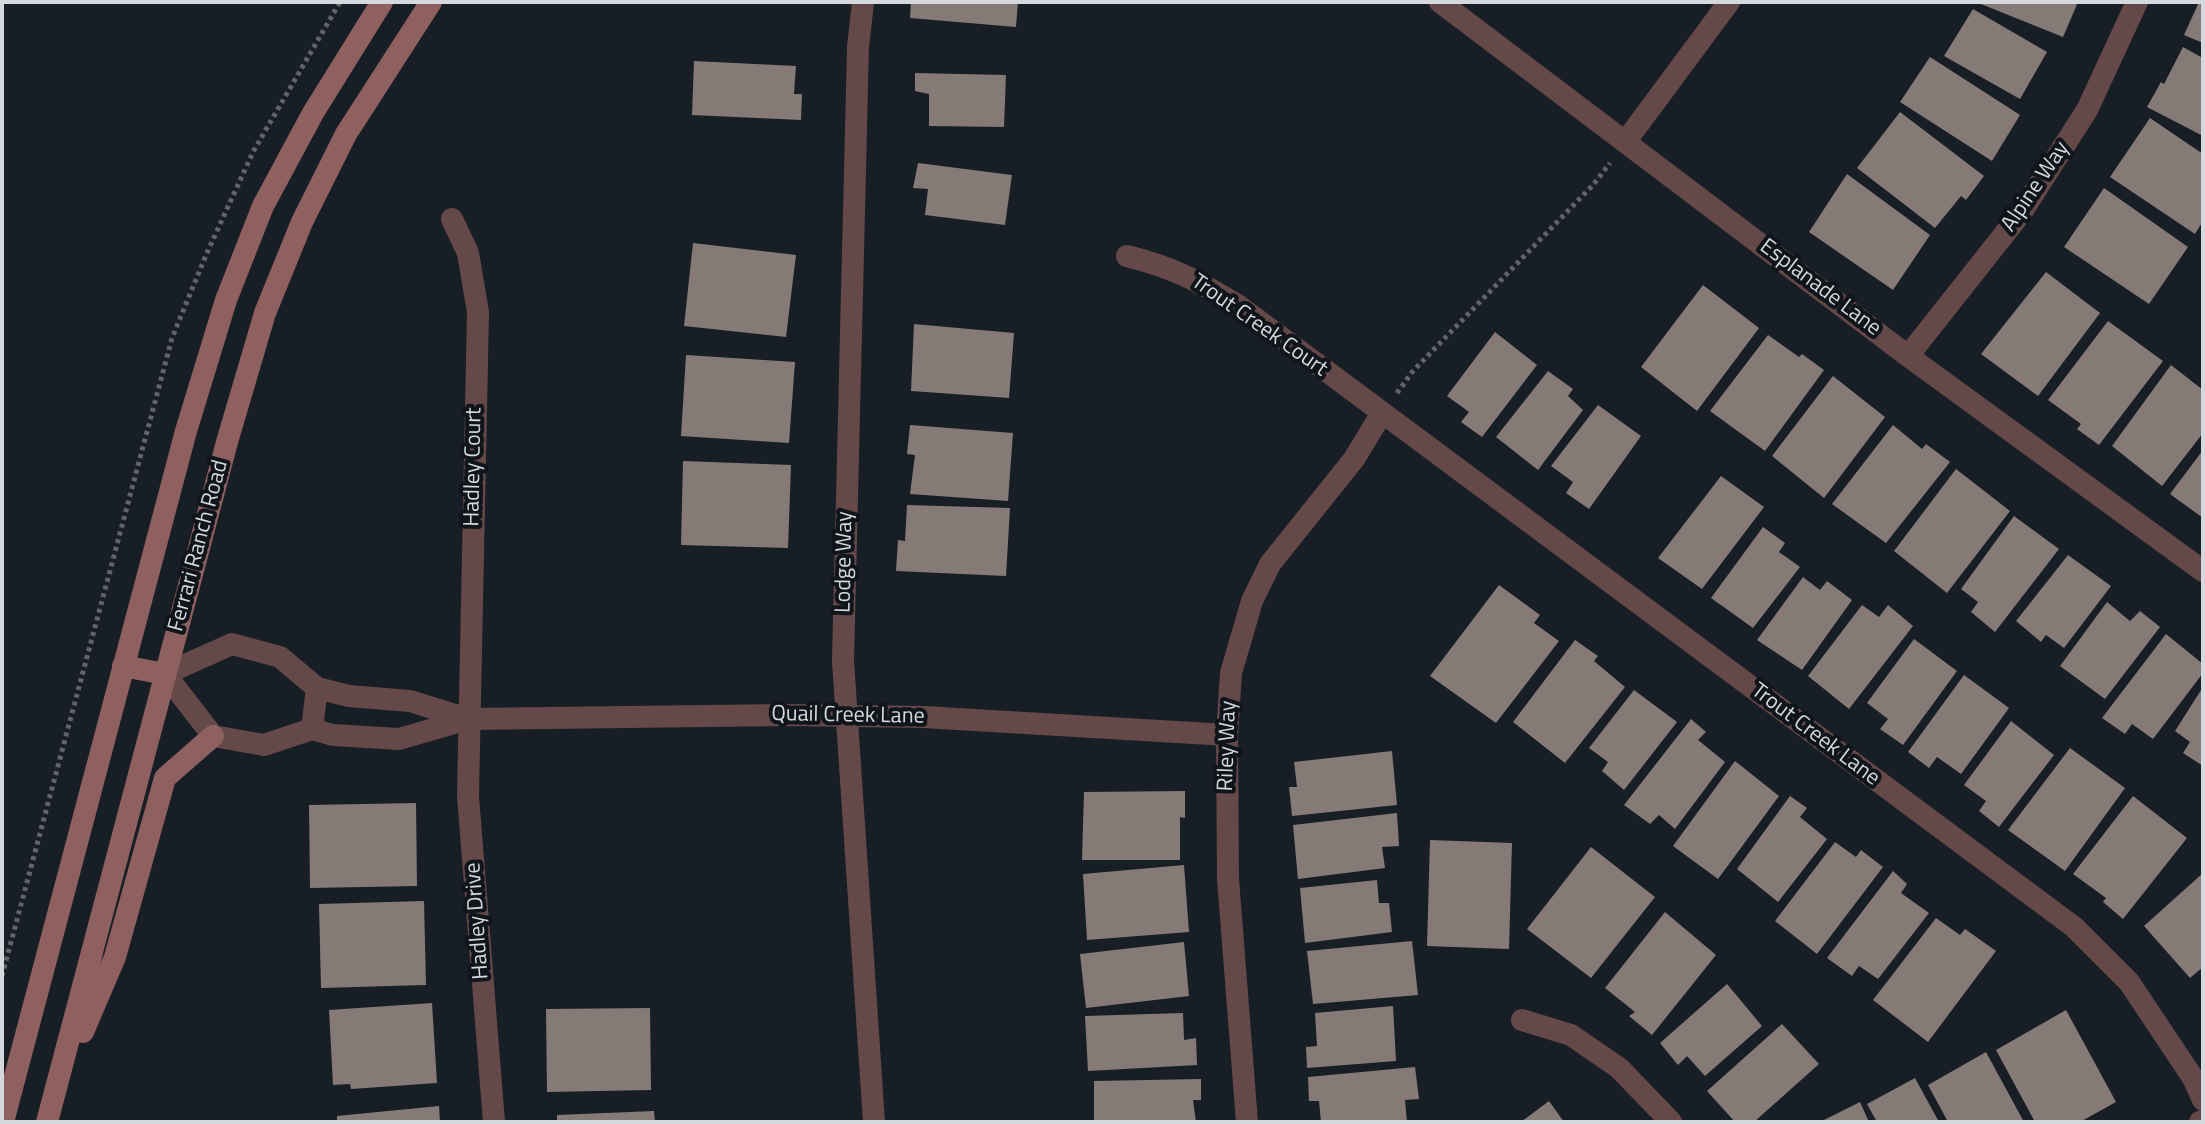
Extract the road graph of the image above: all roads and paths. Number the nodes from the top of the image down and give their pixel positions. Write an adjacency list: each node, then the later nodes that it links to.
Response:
1 (382, 2): 13 (main road, Ferrari Ranch Road)
2 (431, 2): 14 (main road, Ferrari Ranch Road)
3 (863, 2): 16 (street, Lodge Way)
4 (1440, 2): 7 (street, Esplanade Lane)
5 (1729, 2): 7 (street)
6 (2137, 2): 10 (street, Alpine Way)
7 (1626, 141): 10 (street, Esplanade Lane); 11 (path)
8 (452, 219): 17 (street, Hadley Court)
9 (1127, 256): 11 (street, Trout Creek Court)
10 (1908, 356): 12 (street, Esplanade Lane)
11 (1382, 413): 19 (street, Riley Way); 22 (street, Trout Creek Lane)
12 (2203, 571)
13 (123, 666): 14 (main road); 23 (main road, Ferrari Ranch Road)
14 (165, 674): 15 (street); 20 (street); 24 (main road, Ferrari Ranch Road)
15 (317, 688): 17 (street); 18 (street)
16 (847, 717): 17 (street, Quail Creek Lane); 19 (street, Quail Creek Lane); 26 (street, Lodge Way)
17 (468, 719): 18 (street); 25 (street, Hadley Drive)
18 (312, 729): 20 (street)
19 (1227, 735): 27 (street, Riley Way)
20 (213, 736): 24 (main road)
21 (1522, 1020): 28 (street)
22 (2203, 1100)
23 (3, 1122)
24 (47, 1122)
25 (494, 1122)
26 (874, 1122)
27 (1247, 1122)
28 (1671, 1122)

